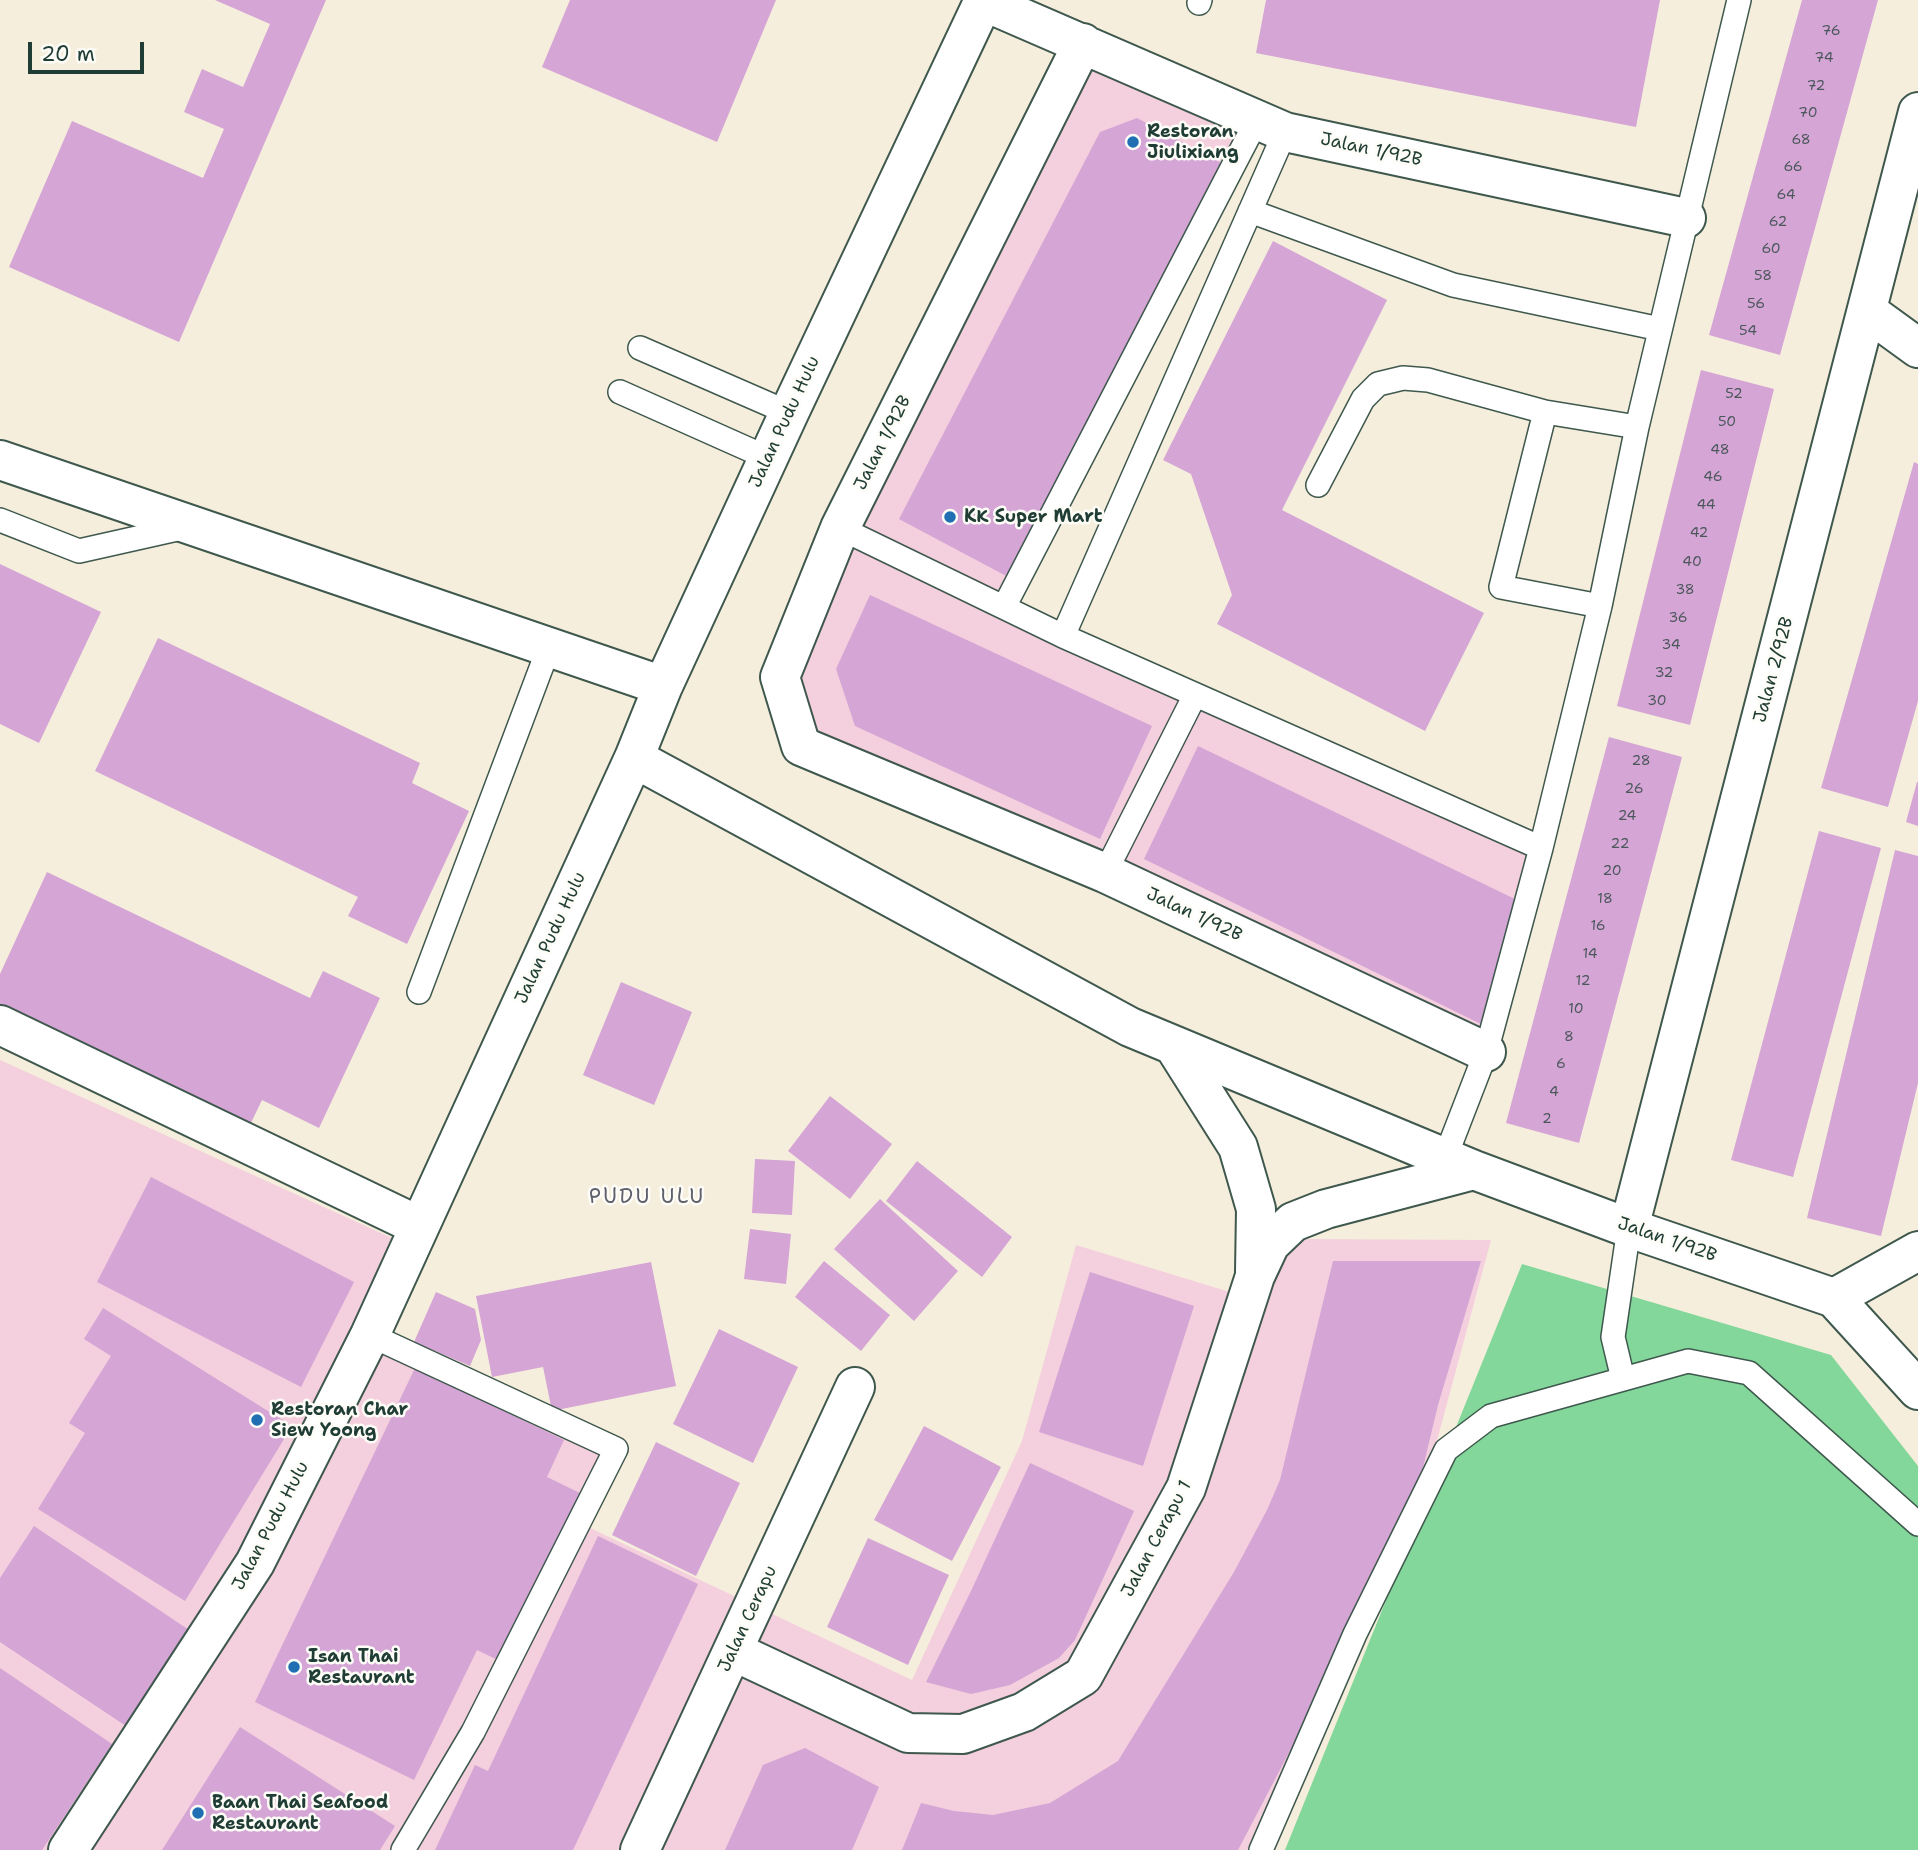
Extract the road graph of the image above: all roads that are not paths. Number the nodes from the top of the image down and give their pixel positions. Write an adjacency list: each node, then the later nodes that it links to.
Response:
1 (984, 0): 3 (street); 14 (street, Jalan Pudu Hulu)
2 (1739, 0): 7 (lane)
3 (1083, 43): 5 (street, Jalan 1/92B); 21 (street, Jalan 1/92B)
4 (1918, 112): 8 (street, Jalan 2/92B)
5 (1271, 126): 6 (lane); 7 (street, Jalan 1/92B); 23 (lane)
6 (1250, 211): 9 (lane); 24 (lane)
7 (1686, 218): 9 (lane)
8 (1867, 311): 11 (street); 37 (street, Jalan 2/92B)
9 (1660, 330): 15 (lane)
10 (640, 348): 14 (lane)
11 (1918, 348)
12 (620, 392): 16 (lane)
13 (1545, 412): 15 (lane); 18 (lane); 22 (lane)
14 (789, 413): 16 (street, Jalan Pudu Hulu)
15 (1637, 426): 22 (lane)
16 (768, 458): 26 (street, Jalan Pudu Hulu)
17 (0, 460): 20 (street)
18 (1318, 485)
19 (0, 520): 20 (lane)
20 (192, 526): 25 (street)
21 (840, 528): 23 (lane); 30 (street, Jalan 1/92B)
22 (1600, 606): 29 (lane)
23 (1004, 607): 24 (lane)
24 (1063, 636): 27 (lane)
25 (548, 647): 26 (street); 31 (lane)
26 (663, 686): 28 (street, Jalan Pudu Hulu)
27 (1195, 695): 29 (lane); 30 (lane)
28 (634, 758): 33 (street, Jalan 1/92B); 36 (street, Jalan Pudu Hulu)
29 (1541, 848): 34 (lane)
30 (1105, 873): 34 (street, Jalan 1/92B)
31 (419, 992)
32 (0, 1025): 36 (street)
33 (1174, 1046): 35 (street, Jalan 1/92B); 39 (street)
34 (1486, 1052): 35 (lane)
35 (1459, 1164): 37 (street, Jalan 1/92B); 39 (street, Jalan Cerapu 1)
36 (419, 1226): 41 (street, Jalan Pudu Hulu)
37 (1629, 1228): 40 (street, Jalan 1/92B); 42 (lane)
38 (1918, 1251): 40 (street)
39 (1255, 1276): 46 (street, Jalan Cerapu 1)
40 (1834, 1298): 44 (street, Jalan 1/92B)
41 (370, 1335): 47 (street, Jalan Pudu Hulu); 48 (lane)
42 (1623, 1379): 45 (lane); 50 (lane)
43 (855, 1387): 46 (street, Jalan Cerapu)
44 (1918, 1390)
45 (1918, 1524)
46 (733, 1651): 49 (street, Jalan Cerapu)
47 (68, 1850)
48 (403, 1850)
49 (640, 1850)
50 (1261, 1850)

